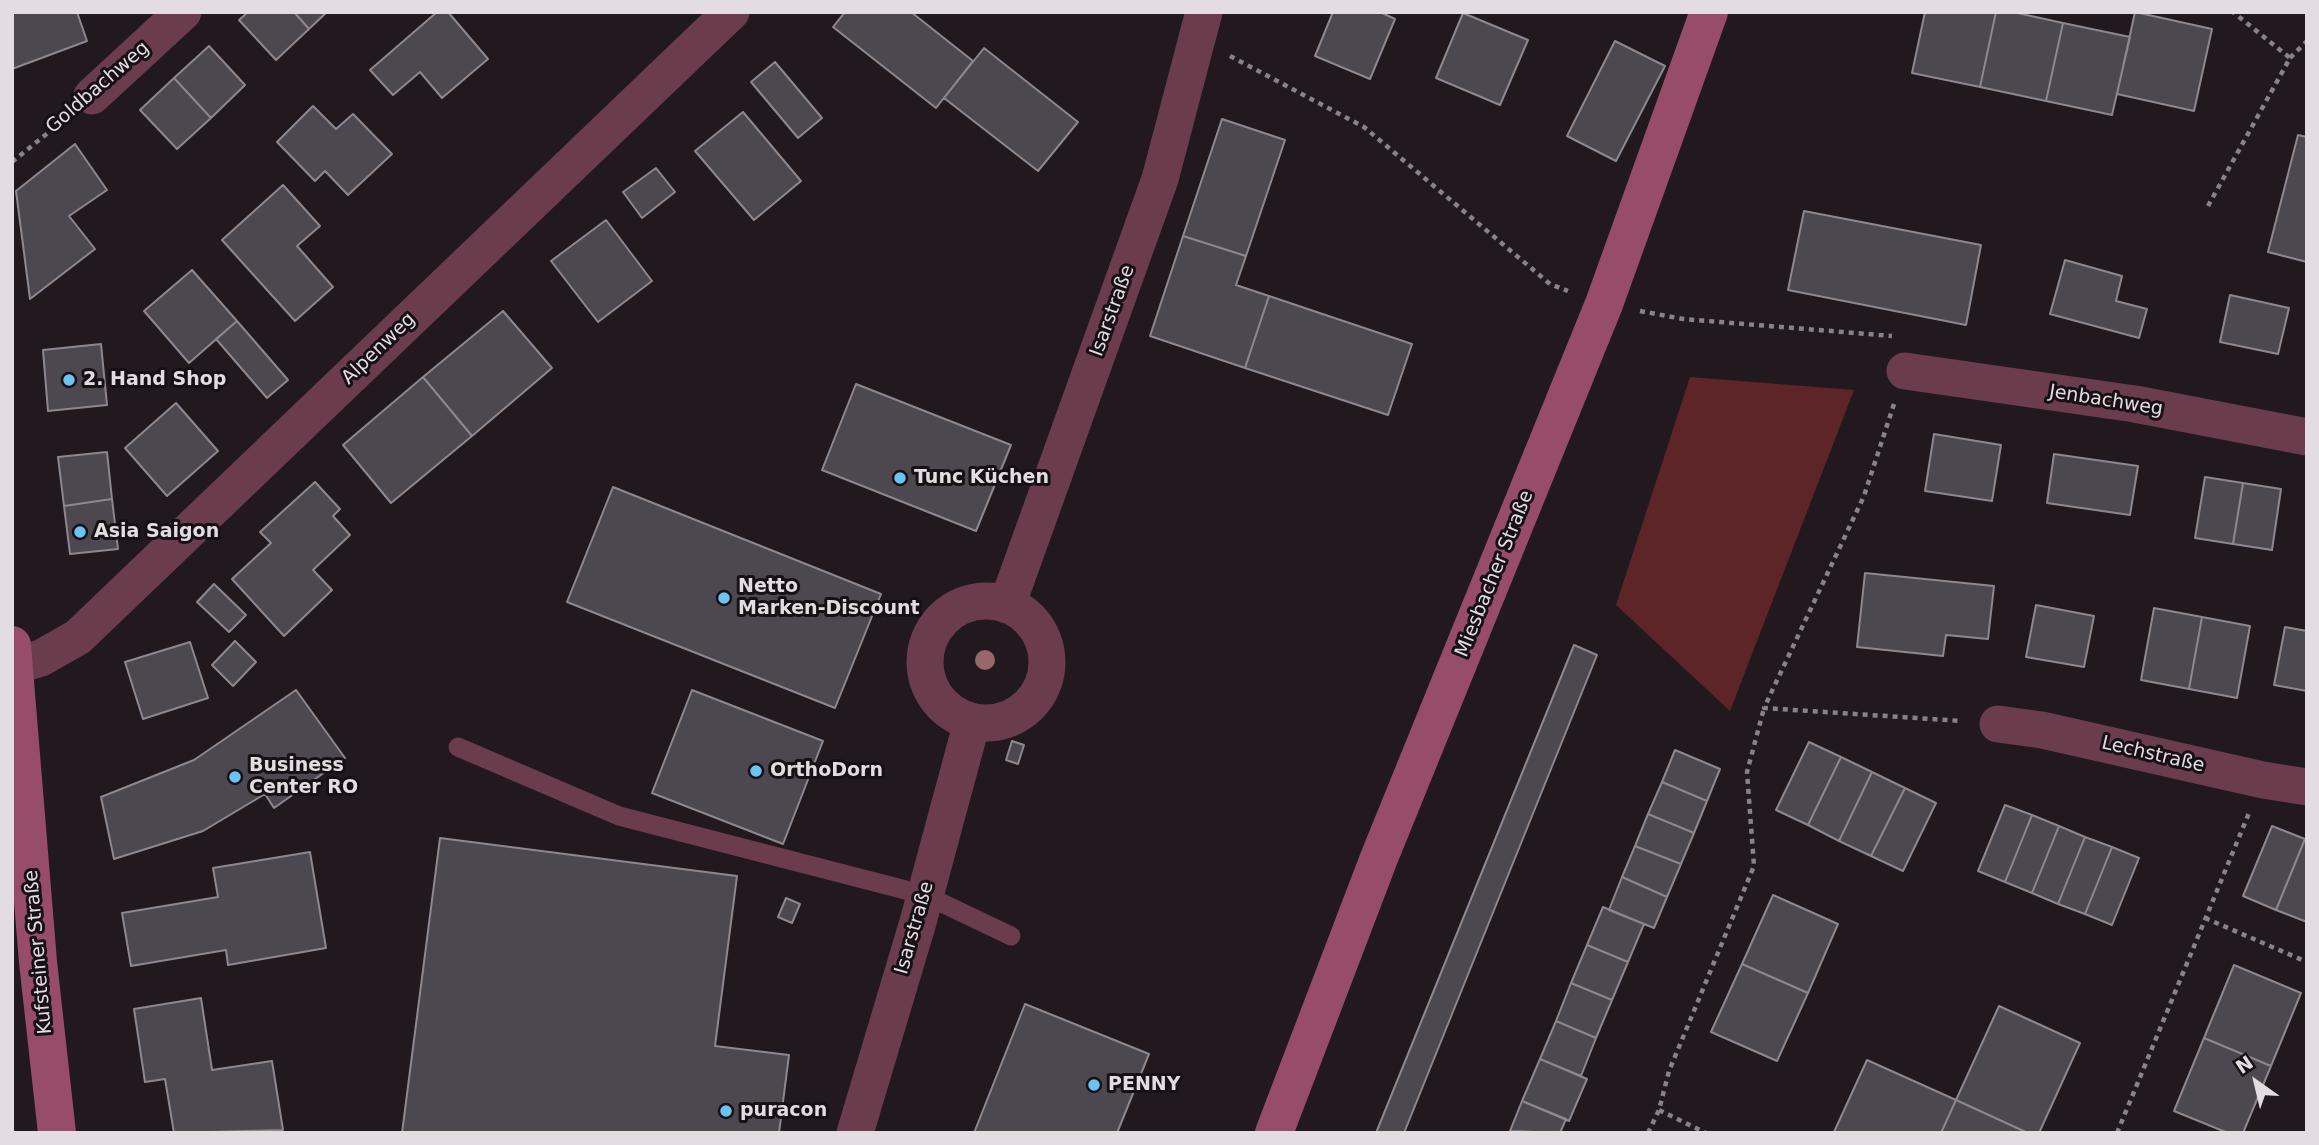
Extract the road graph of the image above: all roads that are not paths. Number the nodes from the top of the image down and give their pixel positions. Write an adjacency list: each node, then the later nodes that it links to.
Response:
1 (183, 12): 5 (street, Goldbachweg)
2 (731, 12): 9 (street, Alpenweg)
3 (1709, 12): 19 (main road, Miesbacher Straße)
4 (1196, 21): 8 (street, Isarstraße)
5 (92, 96)
6 (1905, 371): 7 (street, Jenbachweg)
7 (2307, 437)
8 (1007, 605): 11 (street); 11 (street)
9 (13, 656): 10 (main road, Kufsteiner Straße)
10 (15, 719): 17 (main road, Kufsteiner Straße)
11 (972, 722): 15 (street, Isarstraße)
12 (1998, 724): 14 (street, Lechstraße)
13 (458, 747): 15 (lane)
14 (2307, 787)
15 (925, 895): 16 (lane); 18 (street, Isarstraße)
16 (1011, 936)
17 (57, 1133)
18 (855, 1133)
19 (1274, 1133)

